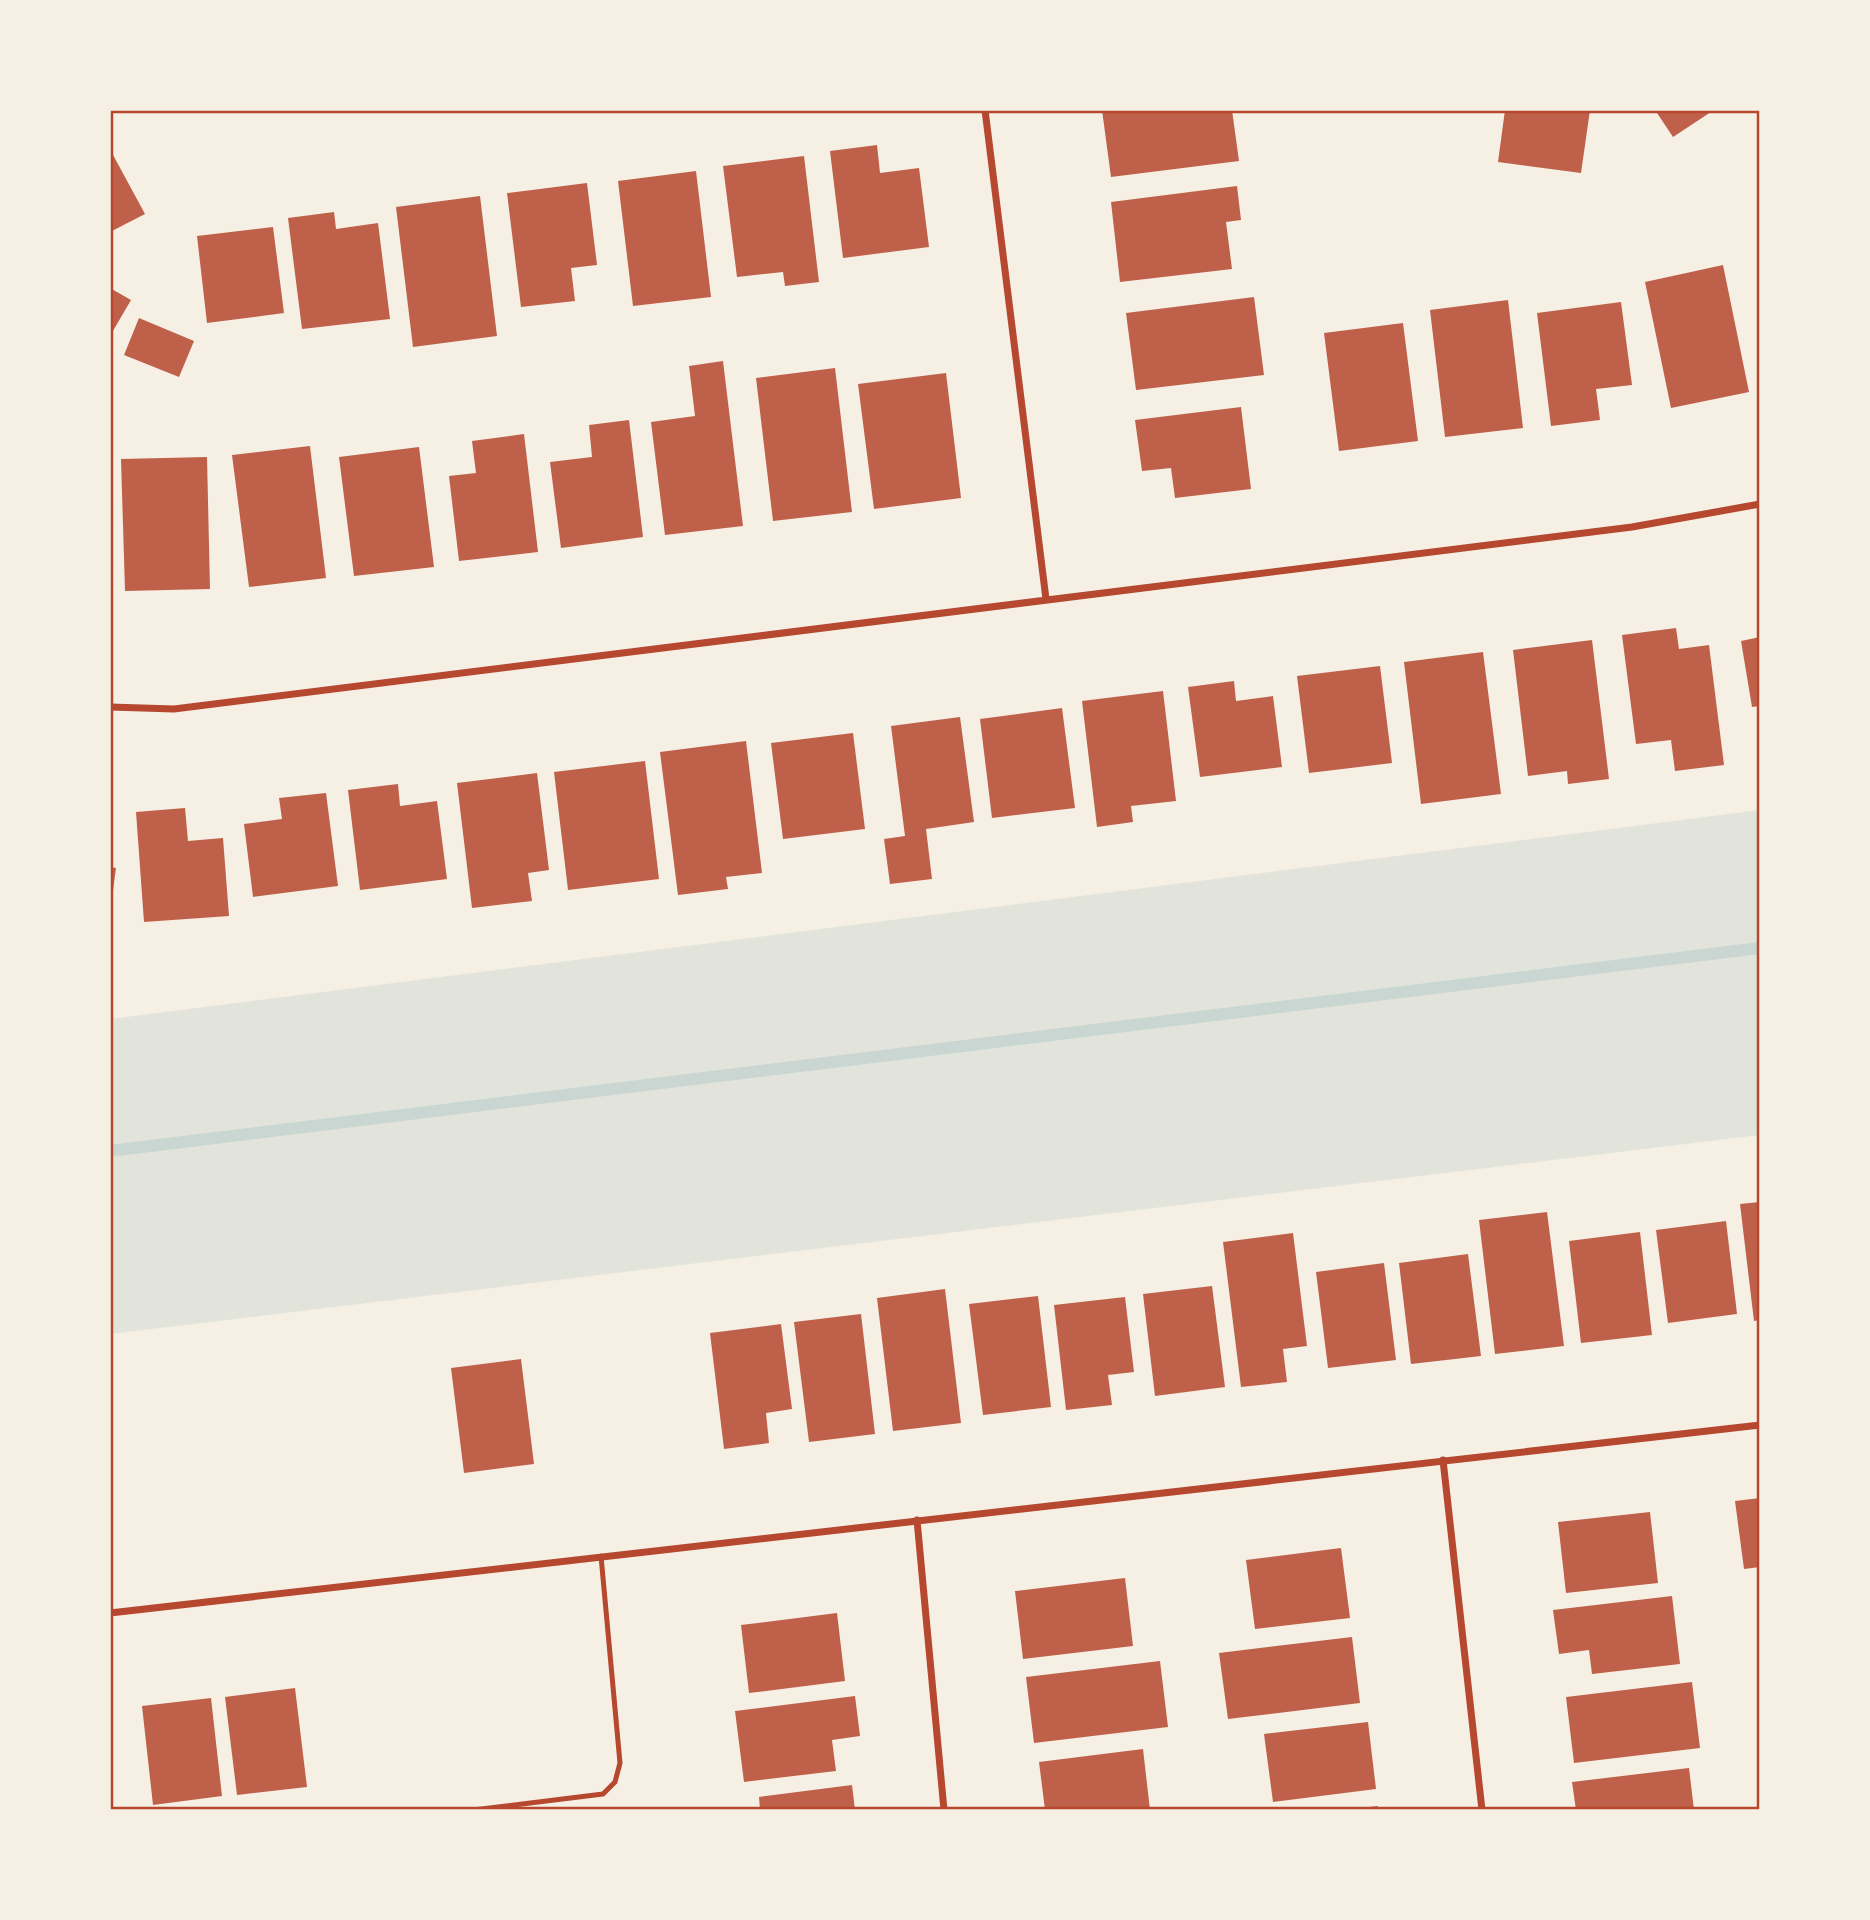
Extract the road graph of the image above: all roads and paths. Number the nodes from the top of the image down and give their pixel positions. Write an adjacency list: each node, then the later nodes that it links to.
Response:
1 (985, 110): 3 (street)
2 (1760, 504): 3 (street)
3 (1046, 599): 4 (street)
4 (110, 707)
5 (1760, 1425): 6 (street)
6 (1443, 1460): 7 (street); 12 (street)
7 (917, 1520): 8 (street); 11 (street)
8 (600, 1556): 9 (street); 10 (lane)
9 (110, 1613)
10 (473, 1810)
11 (944, 1810)
12 (1482, 1810)

